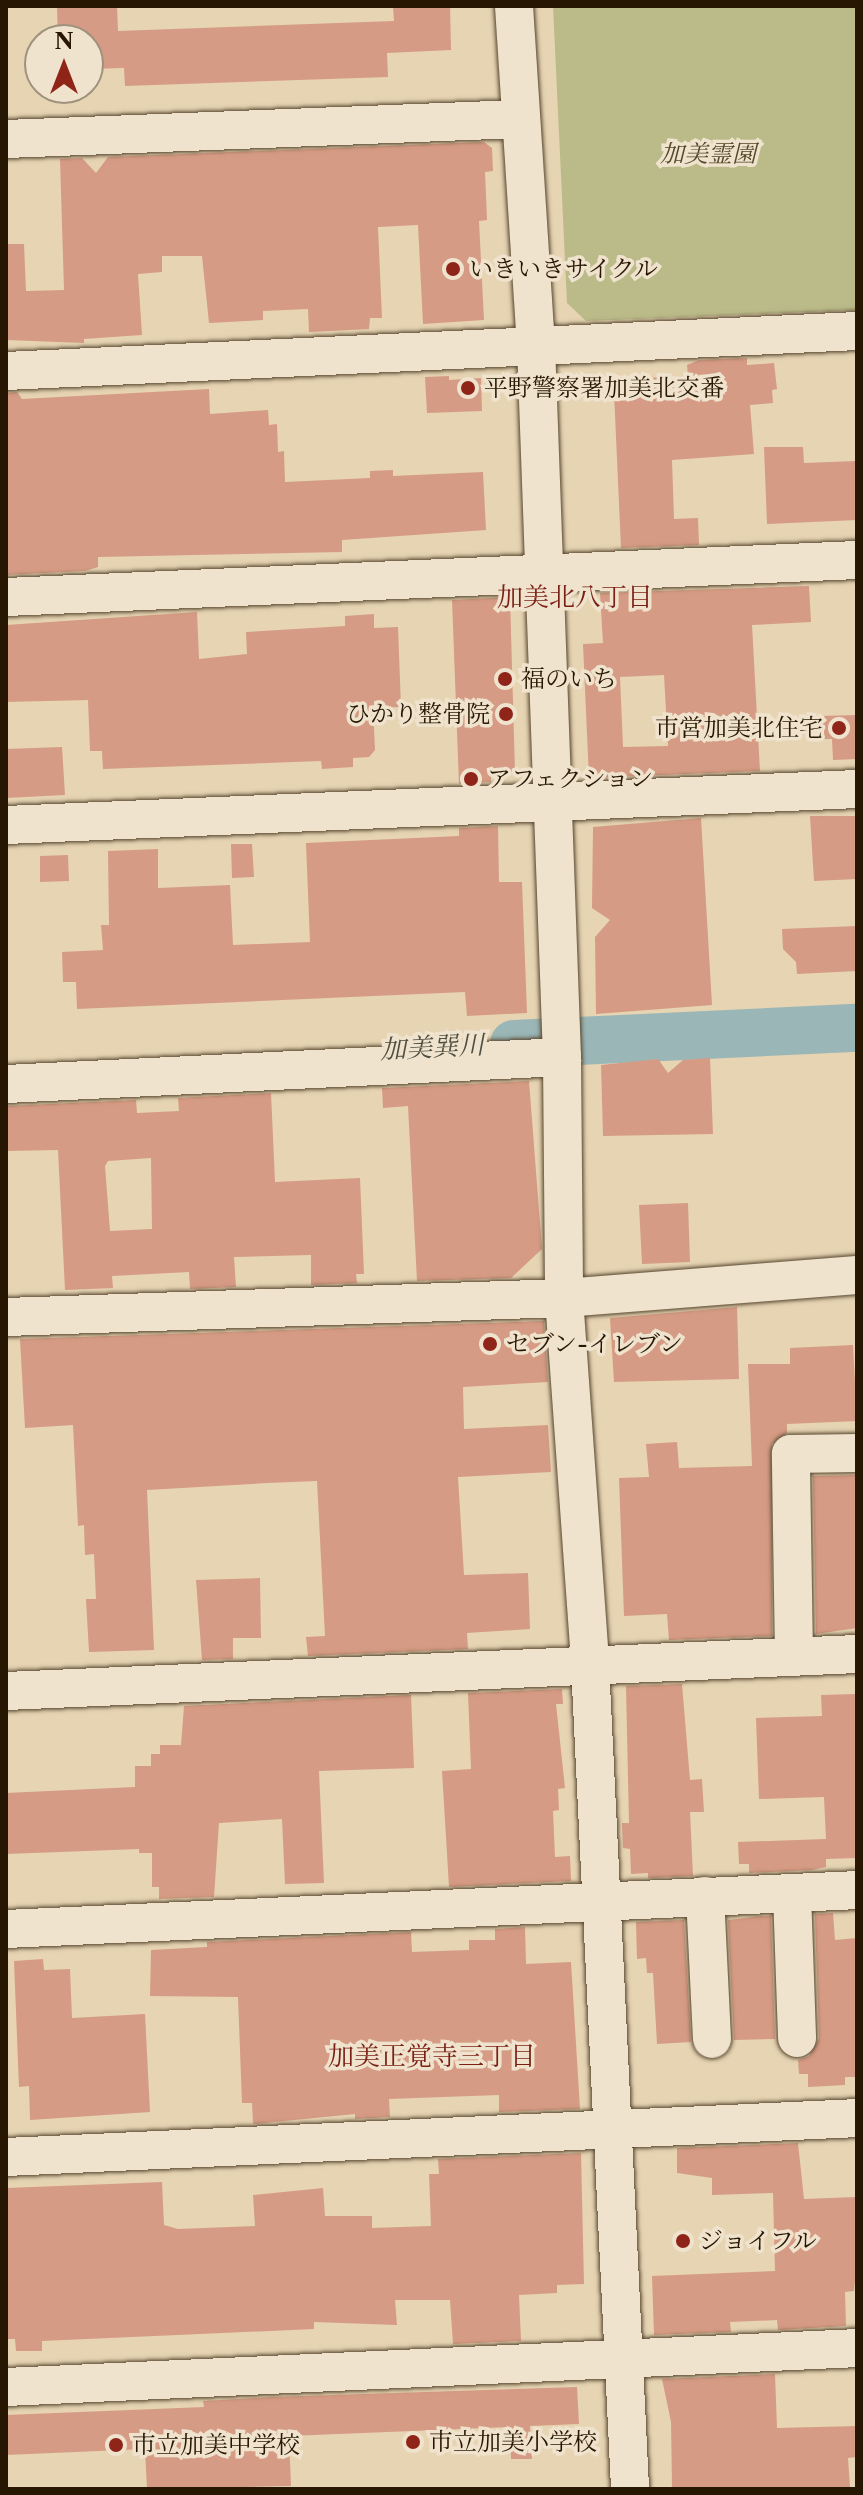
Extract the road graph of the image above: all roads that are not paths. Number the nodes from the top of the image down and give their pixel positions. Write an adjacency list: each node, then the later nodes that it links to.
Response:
1 (514, 6): 2 (street)
2 (519, 119): 3 (street); 5 (street)
3 (6, 139)
4 (857, 331): 5 (street)
5 (536, 345): 6 (street); 8 (street)
6 (6, 371)
7 (857, 560): 8 (street)
8 (540, 572): 9 (street); 11 (street)
9 (6, 597)
10 (857, 789): 11 (street)
11 (550, 801): 12 (street); 13 (street)
12 (6, 825)
13 (562, 1046): 14 (street); 16 (street)
14 (6, 1084)
15 (857, 1275): 16 (street)
16 (564, 1298): 17 (street); 21 (street)
17 (6, 1317)
18 (857, 1453): 20 (street)
19 (857, 1654): 20 (street)
20 (794, 1656): 21 (street)
21 (590, 1664): 22 (street); 26 (street)
22 (6, 1691)
23 (857, 1890): 24 (street)
24 (792, 1893): 25 (street); 28 (street)
25 (705, 1896): 26 (street); 29 (street)
26 (601, 1901): 27 (street); 31 (street)
27 (6, 1929)
28 (797, 2038)
29 (712, 2039)
30 (857, 2118): 31 (street)
31 (613, 2130): 32 (street); 34 (street)
32 (6, 2157)
33 (853, 2337): 34 (street)
34 (626, 2362): 35 (street); 36 (street)
35 (6, 2387)
36 (630, 2489)

